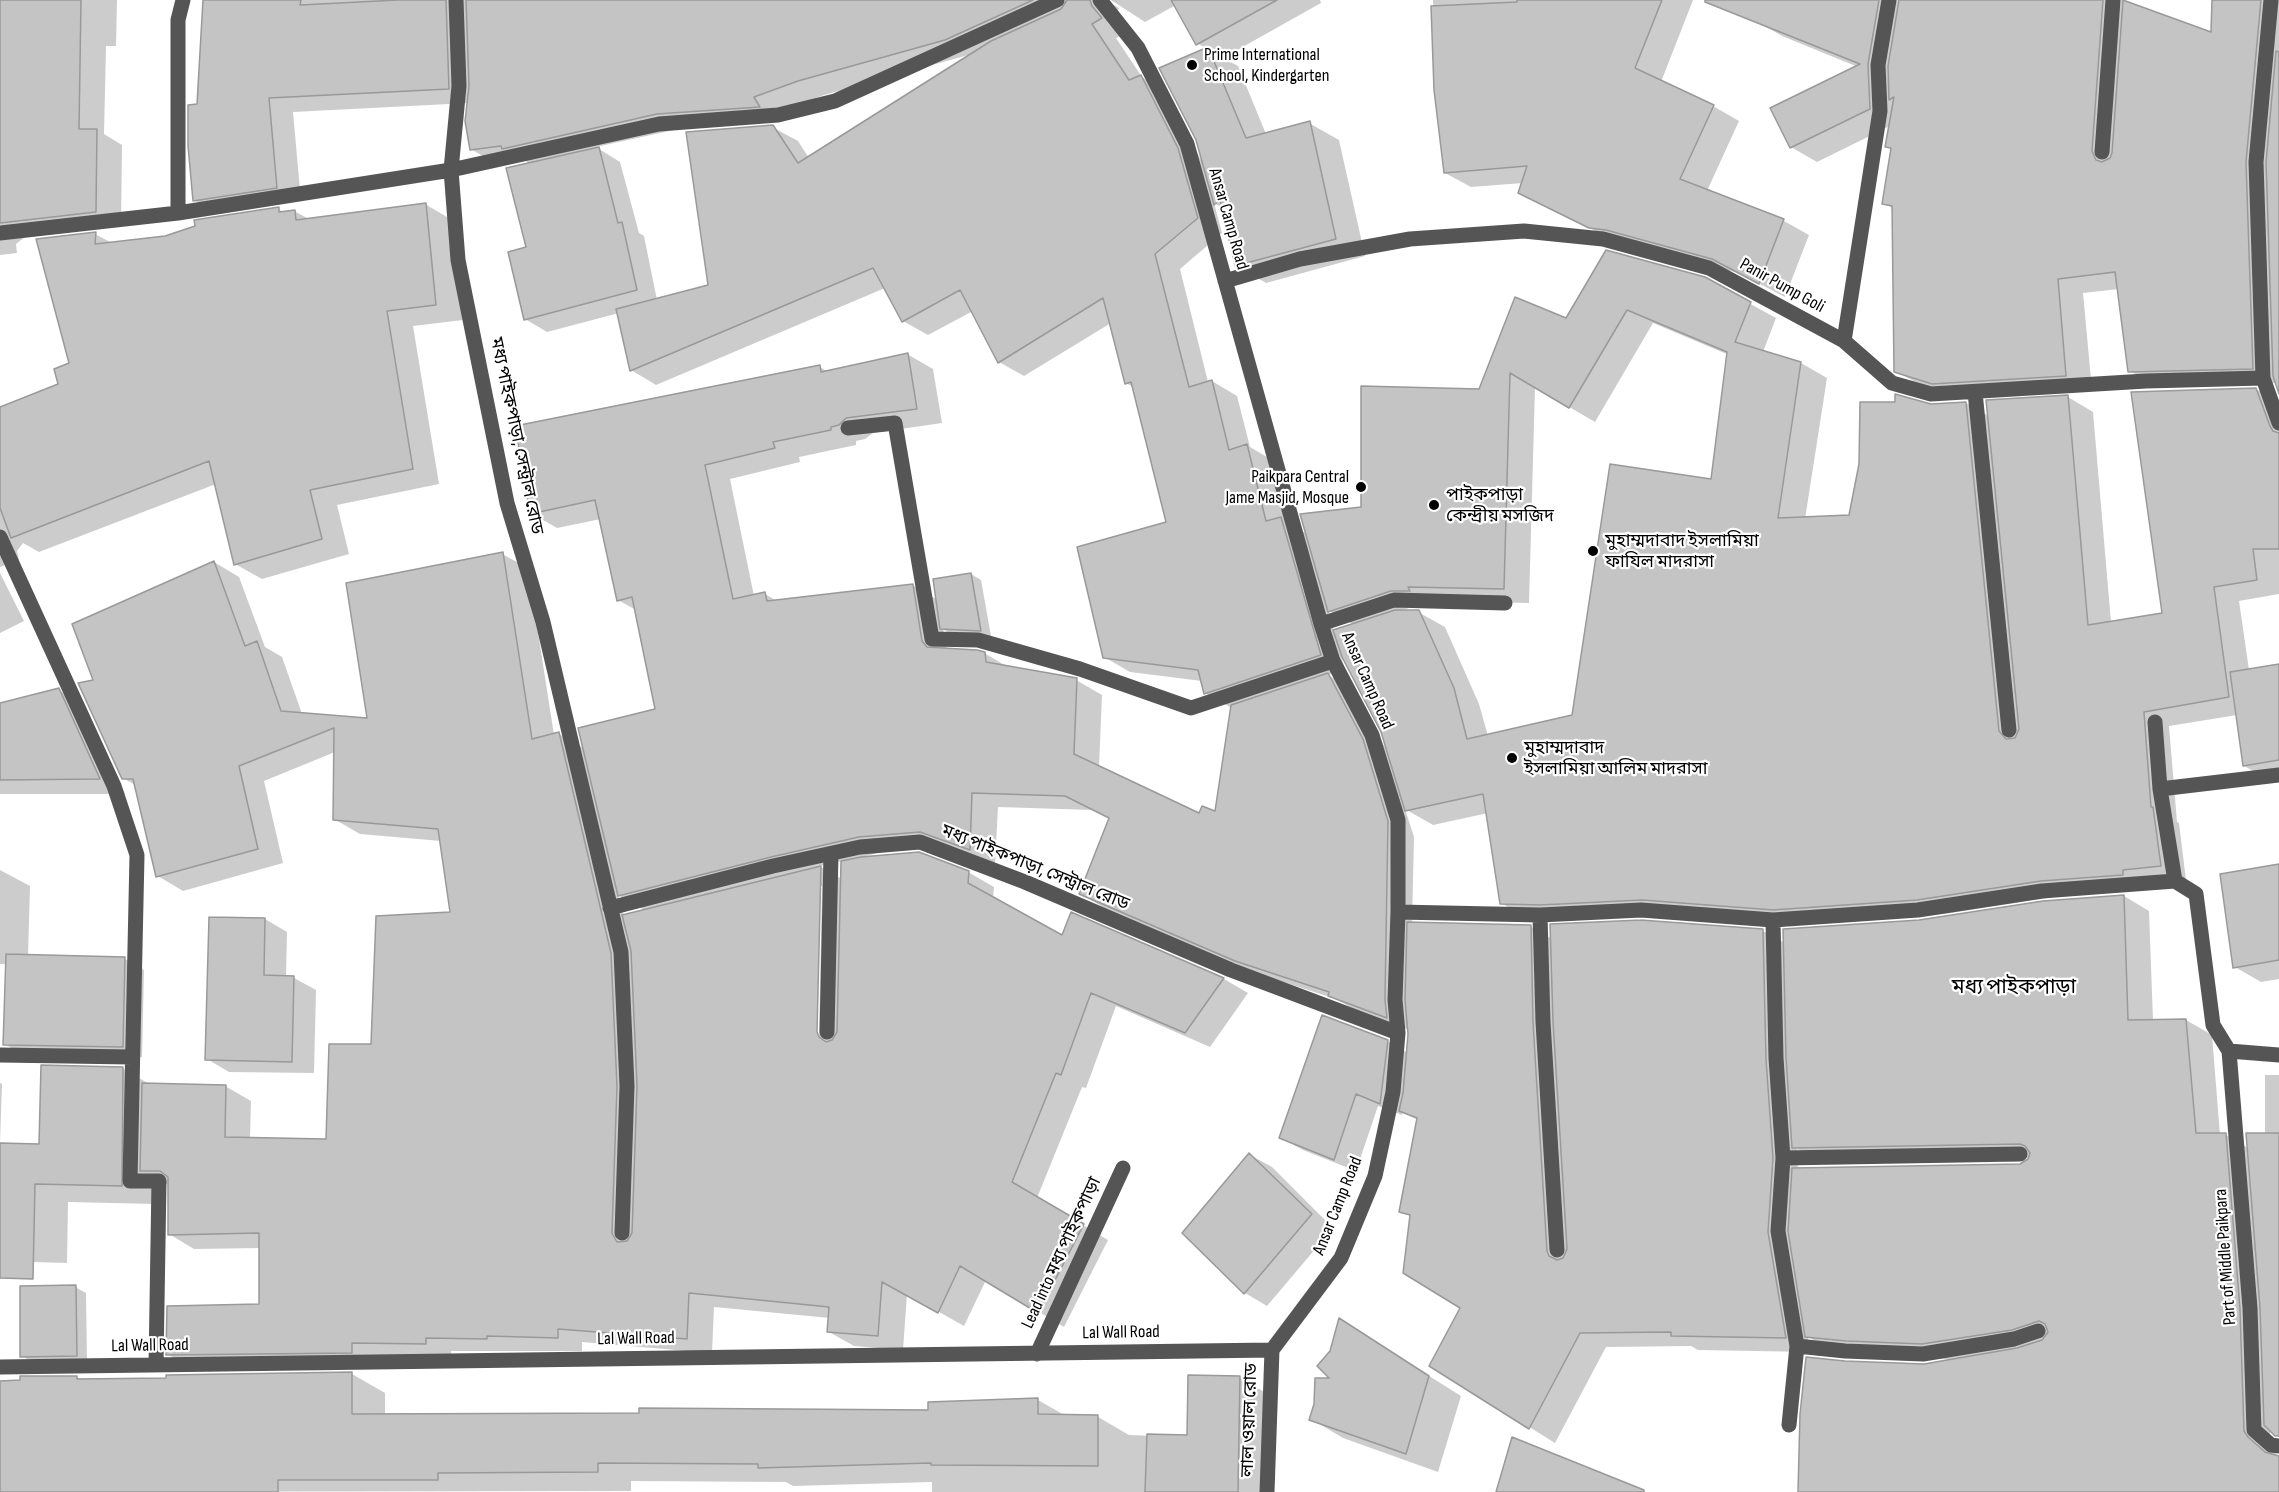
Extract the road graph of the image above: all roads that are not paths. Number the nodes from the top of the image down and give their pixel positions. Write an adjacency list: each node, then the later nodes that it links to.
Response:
1 (183, 0): 10 (street)
2 (456, 0): 9 (street, মধ্য পাইকপাড়া, সেন্ট্রাল রোড)
3 (1057, 0): 9 (street)
4 (1100, 0): 12 (street, Ansar Camp Road)
5 (1889, 0): 13 (street)
6 (2113, 0): 8 (street)
7 (2271, 0): 14 (street)
8 (2102, 153)
9 (451, 170): 10 (street); 28 (street, মধ্য পাইকপাড়া, সেন্ট্রাল রোড)
10 (178, 213): 11 (street)
11 (0, 233)
12 (1225, 281): 13 (street, Panir Pump Goli); 20 (street, Ansar Camp Road)
13 (1844, 341): 15 (street, Panir Pump Goli)
14 (2263, 378): 15 (street, Panir Pump Goli); 16 (street)
15 (1976, 393): 23 (street)
16 (2279, 423)
17 (848, 428): 21 (street)
18 (0, 537): 37 (street)
19 (1505, 603): 20 (street)
20 (1321, 624): 21 (street, Ansar Camp Road)
21 (1333, 661): 29 (street, Ansar Camp Road)
22 (2155, 722): 25 (street)
23 (2009, 730)
24 (2279, 775): 25 (street)
25 (2160, 789): 27 (street)
26 (831, 854): 28 (street, মধ্য পাইকপাড়া, সেন্ট্রাল রোড); 32 (street); 33 (street, মধ্য পাইকপাড়া, সেন্ট্রাল রোড)
27 (2175, 881): 31 (street); 34 (street)
28 (610, 908): 41 (street, মধ্য পাইকপাড়া, সেন্ট্রাল রোড)
29 (1398, 912): 30 (street); 33 (street, Ansar Camp Road)
30 (1540, 915): 31 (street); 42 (street)
31 (1773, 920): 39 (street)
32 (827, 1032)
33 (1398, 1033): 45 (street, Ansar Camp Road)
34 (2229, 1051): 36 (street); 50 (street, Part of Middle Paikpara)
35 (0, 1055): 37 (street)
36 (2279, 1055)
37 (132, 1058): 47 (street)
38 (2020, 1154): 39 (street)
39 (1783, 1158): 44 (street)
40 (1123, 1168): 46 (street, Lead into মধ্য পাইকপাড়া)
41 (622, 1233)
42 (1557, 1250)
43 (2038, 1331): 44 (street)
44 (1797, 1346): 49 (street)
45 (1272, 1350): 46 (street, Lal Wall Road); 51 (street, লাল ওয়াল রোড)
46 (1037, 1354): 47 (street, Lal Wall Road)
47 (156, 1365): 48 (street, Lal Wall Road)
48 (0, 1367)
49 (1789, 1425)
50 (2279, 1446)
51 (1267, 1492)

